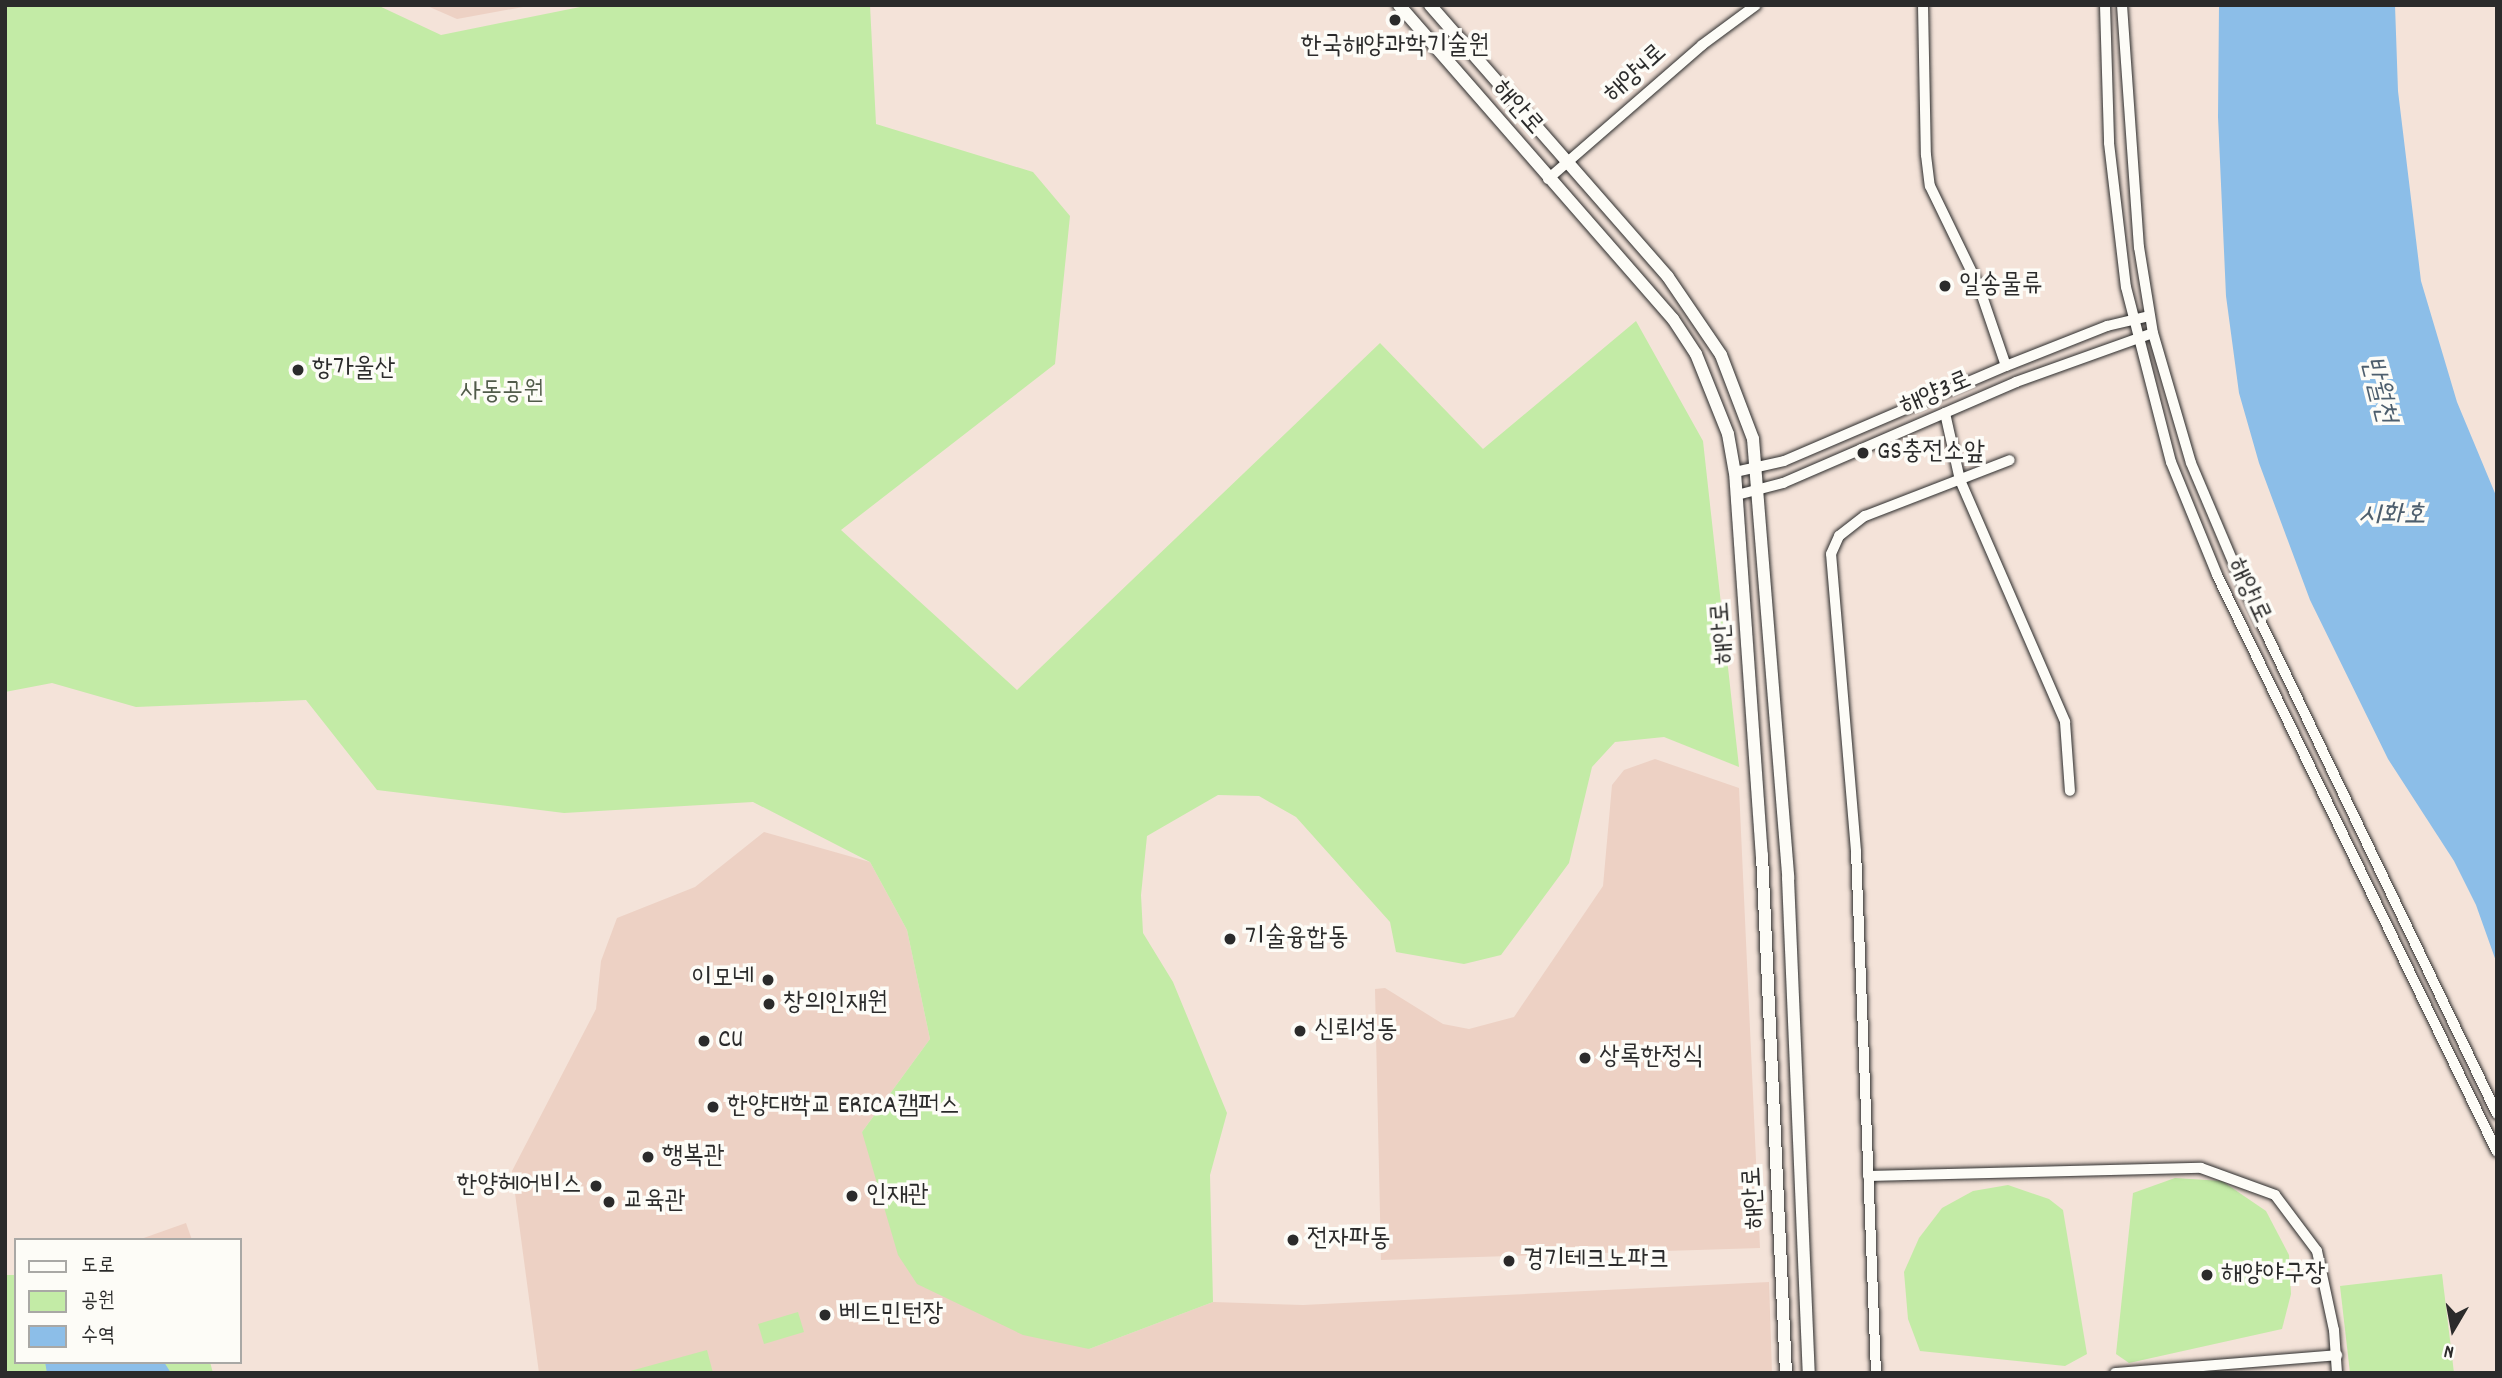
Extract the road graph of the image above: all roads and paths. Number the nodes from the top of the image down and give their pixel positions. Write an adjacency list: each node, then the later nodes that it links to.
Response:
1 (1399, 5): 8 (main road, 해안로)
2 (1430, 5): 7 (main road, 해안로)
3 (1756, 5): 7 (street, 해양4로)
4 (1923, 5): 13 (street)
5 (2105, 5): 10 (street, 해양1로)
6 (2122, 5): 9 (street, 해양1로)
7 (1568, 162): 8 (street, 해양4로); 16 (main road, 해안로)
8 (1548, 179): 17 (main road, 해안로)
9 (2149, 316): 10 (street, 해양3로); 11 (street, 해양1로)
10 (2133, 320): 12 (street, 해양1로); 13 (street, 해양3로)
11 (2153, 333): 12 (street, 해양3로); 22 (street, 해양1로)
12 (2136, 339): 14 (street, 해양3로); 23 (street, 해양1로)
13 (2006, 366): 16 (street, 해양3로)
14 (1945, 413): 18 (street); 19 (street, 해양3로)
15 (2010, 460): 18 (street)
16 (1757, 467): 17 (street, 해양3로); 19 (main road, 해안로)
17 (1735, 472): 20 (main road, 해안로)
18 (1960, 480): 21 (street); 24 (street)
19 (1759, 490): 20 (street, 해양3로); 27 (main road, 해안로)
20 (1737, 495): 26 (main road, 해안로)
21 (2070, 791)
22 (2497, 1114)
23 (2495, 1144)
24 (1868, 1176): 25 (street); 28 (street)
25 (2337, 1355): 29 (street); 30 (street)
26 (1786, 1373)
27 (1809, 1373)
28 (1876, 1373)
29 (2115, 1373)
30 (2337, 1373)

